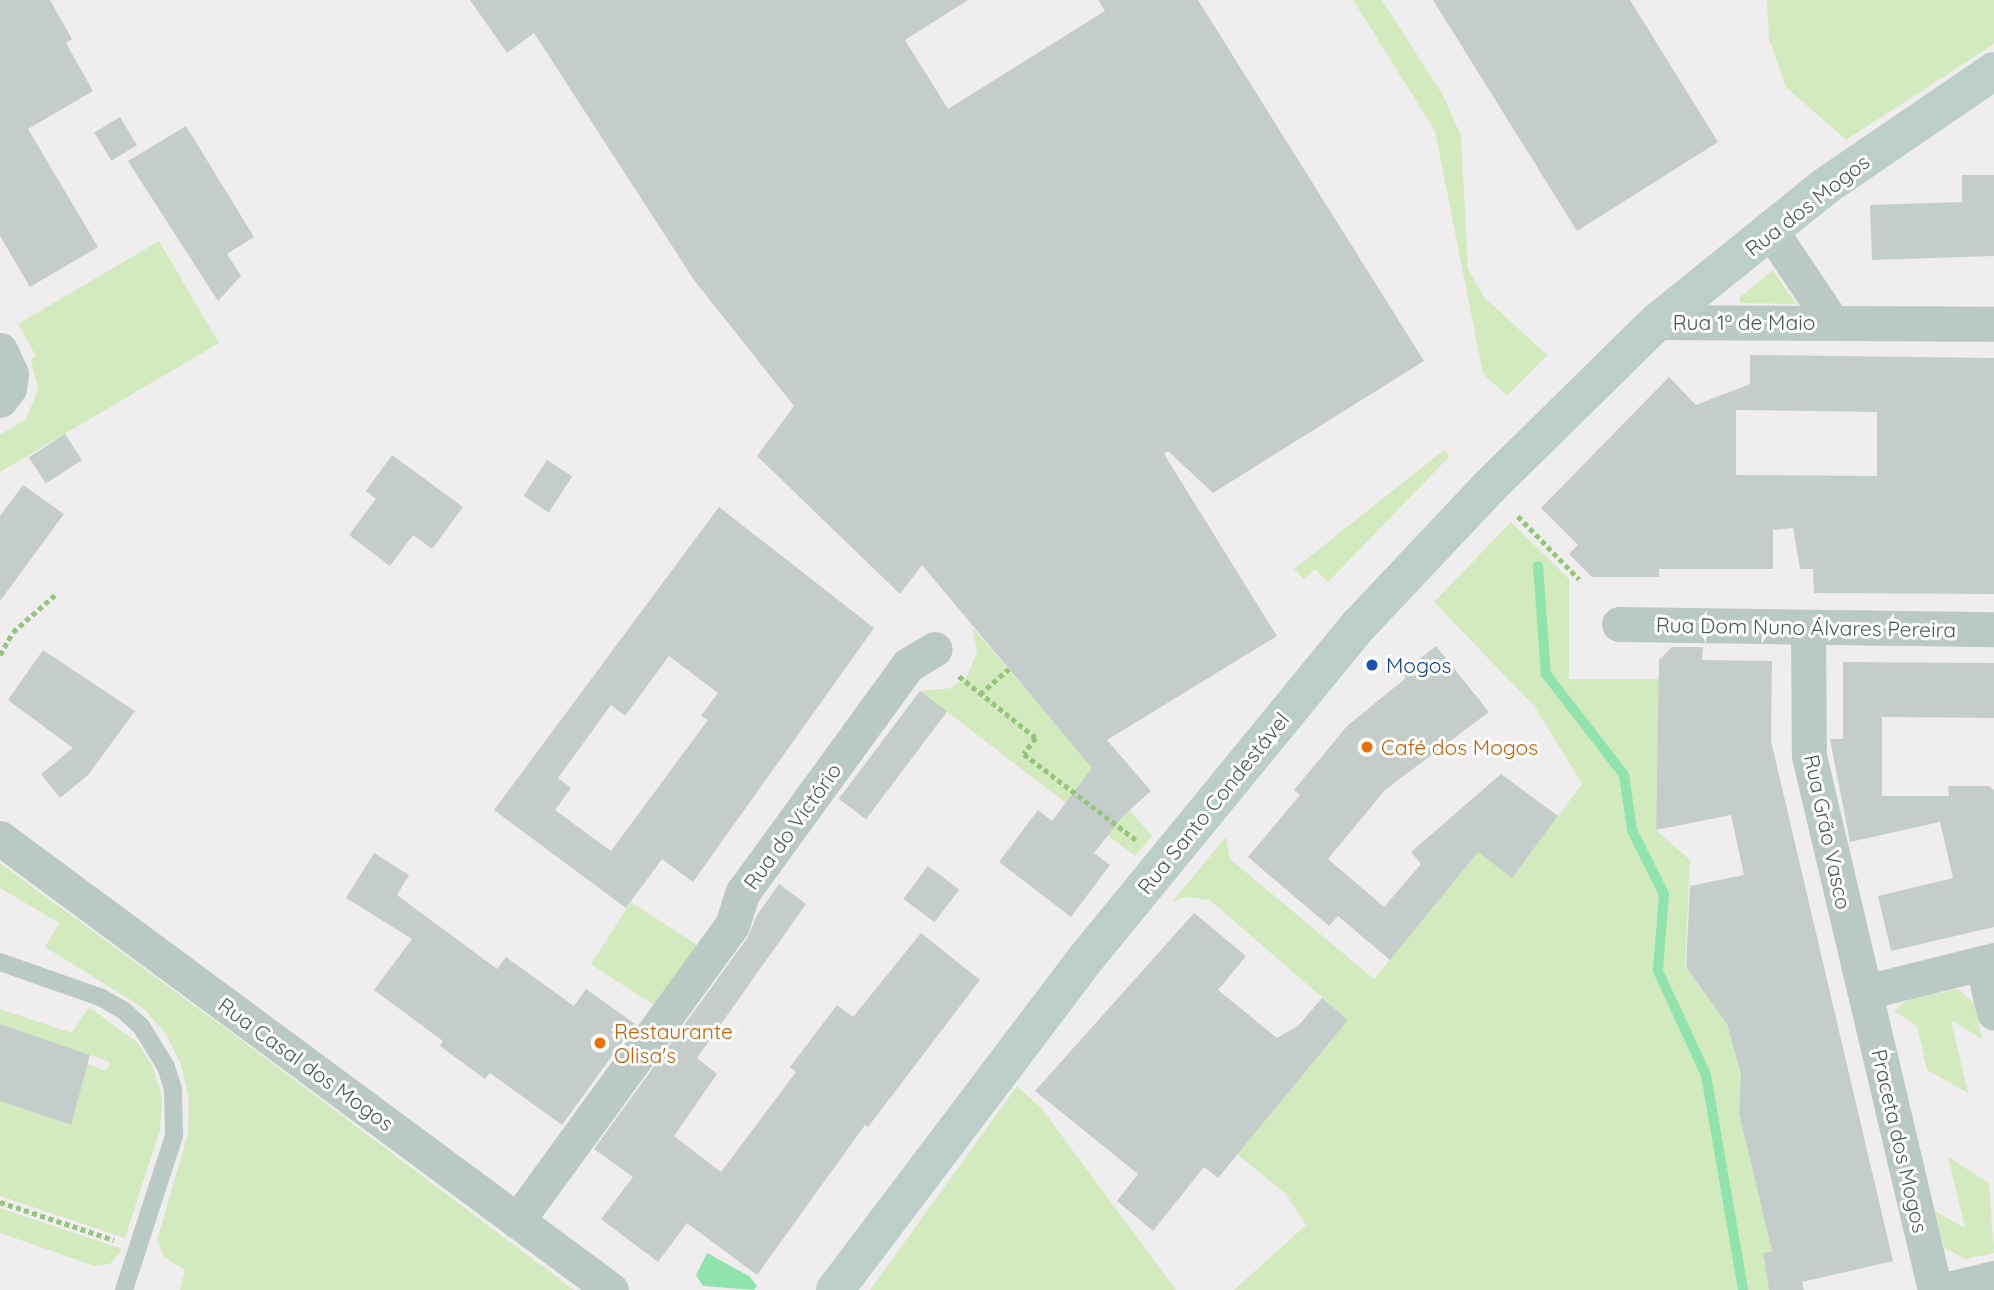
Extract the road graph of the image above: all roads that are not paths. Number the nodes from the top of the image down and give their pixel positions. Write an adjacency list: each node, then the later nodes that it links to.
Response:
1 (1994, 71): 2 (street, Rua dos Mogos)
2 (1771, 231): 3 (street, Rua dos Mogos); 4 (street, Rua 1º de Maio)
3 (1657, 322): 4 (street, Rua 1º de Maio); 6 (street, Rua dos Mogos)
4 (1832, 322): 5 (street, Rua 1º de Maio)
5 (1994, 324)
6 (1629, 349): 22 (street, Rua Santo Condestável)
7 (0, 350): 8 (street)
8 (0, 400)
9 (1619, 624): 10 (street, Rua Dom Nuno Álvares Pereira)
10 (1808, 628): 11 (street, Rua Dom Nuno Álvares Pereira); 16 (street, Rua Grão Vasco)
11 (1994, 629)
12 (935, 649): 18 (street, Rua do Victório)
13 (0, 838): 18 (street, Rua Casal dos Mogos)
14 (0, 962): 20 (lane)
15 (1988, 962): 16 (street); 17 (street)
16 (1865, 992): 23 (street, Praceta dos Mogos)
17 (1994, 1013)
18 (517, 1220): 21 (street, Rua Casal dos Mogos)
19 (1994, 1278): 24 (street)
20 (124, 1290)
21 (611, 1290)
22 (835, 1290)
23 (1935, 1290)
24 (1944, 1290)

